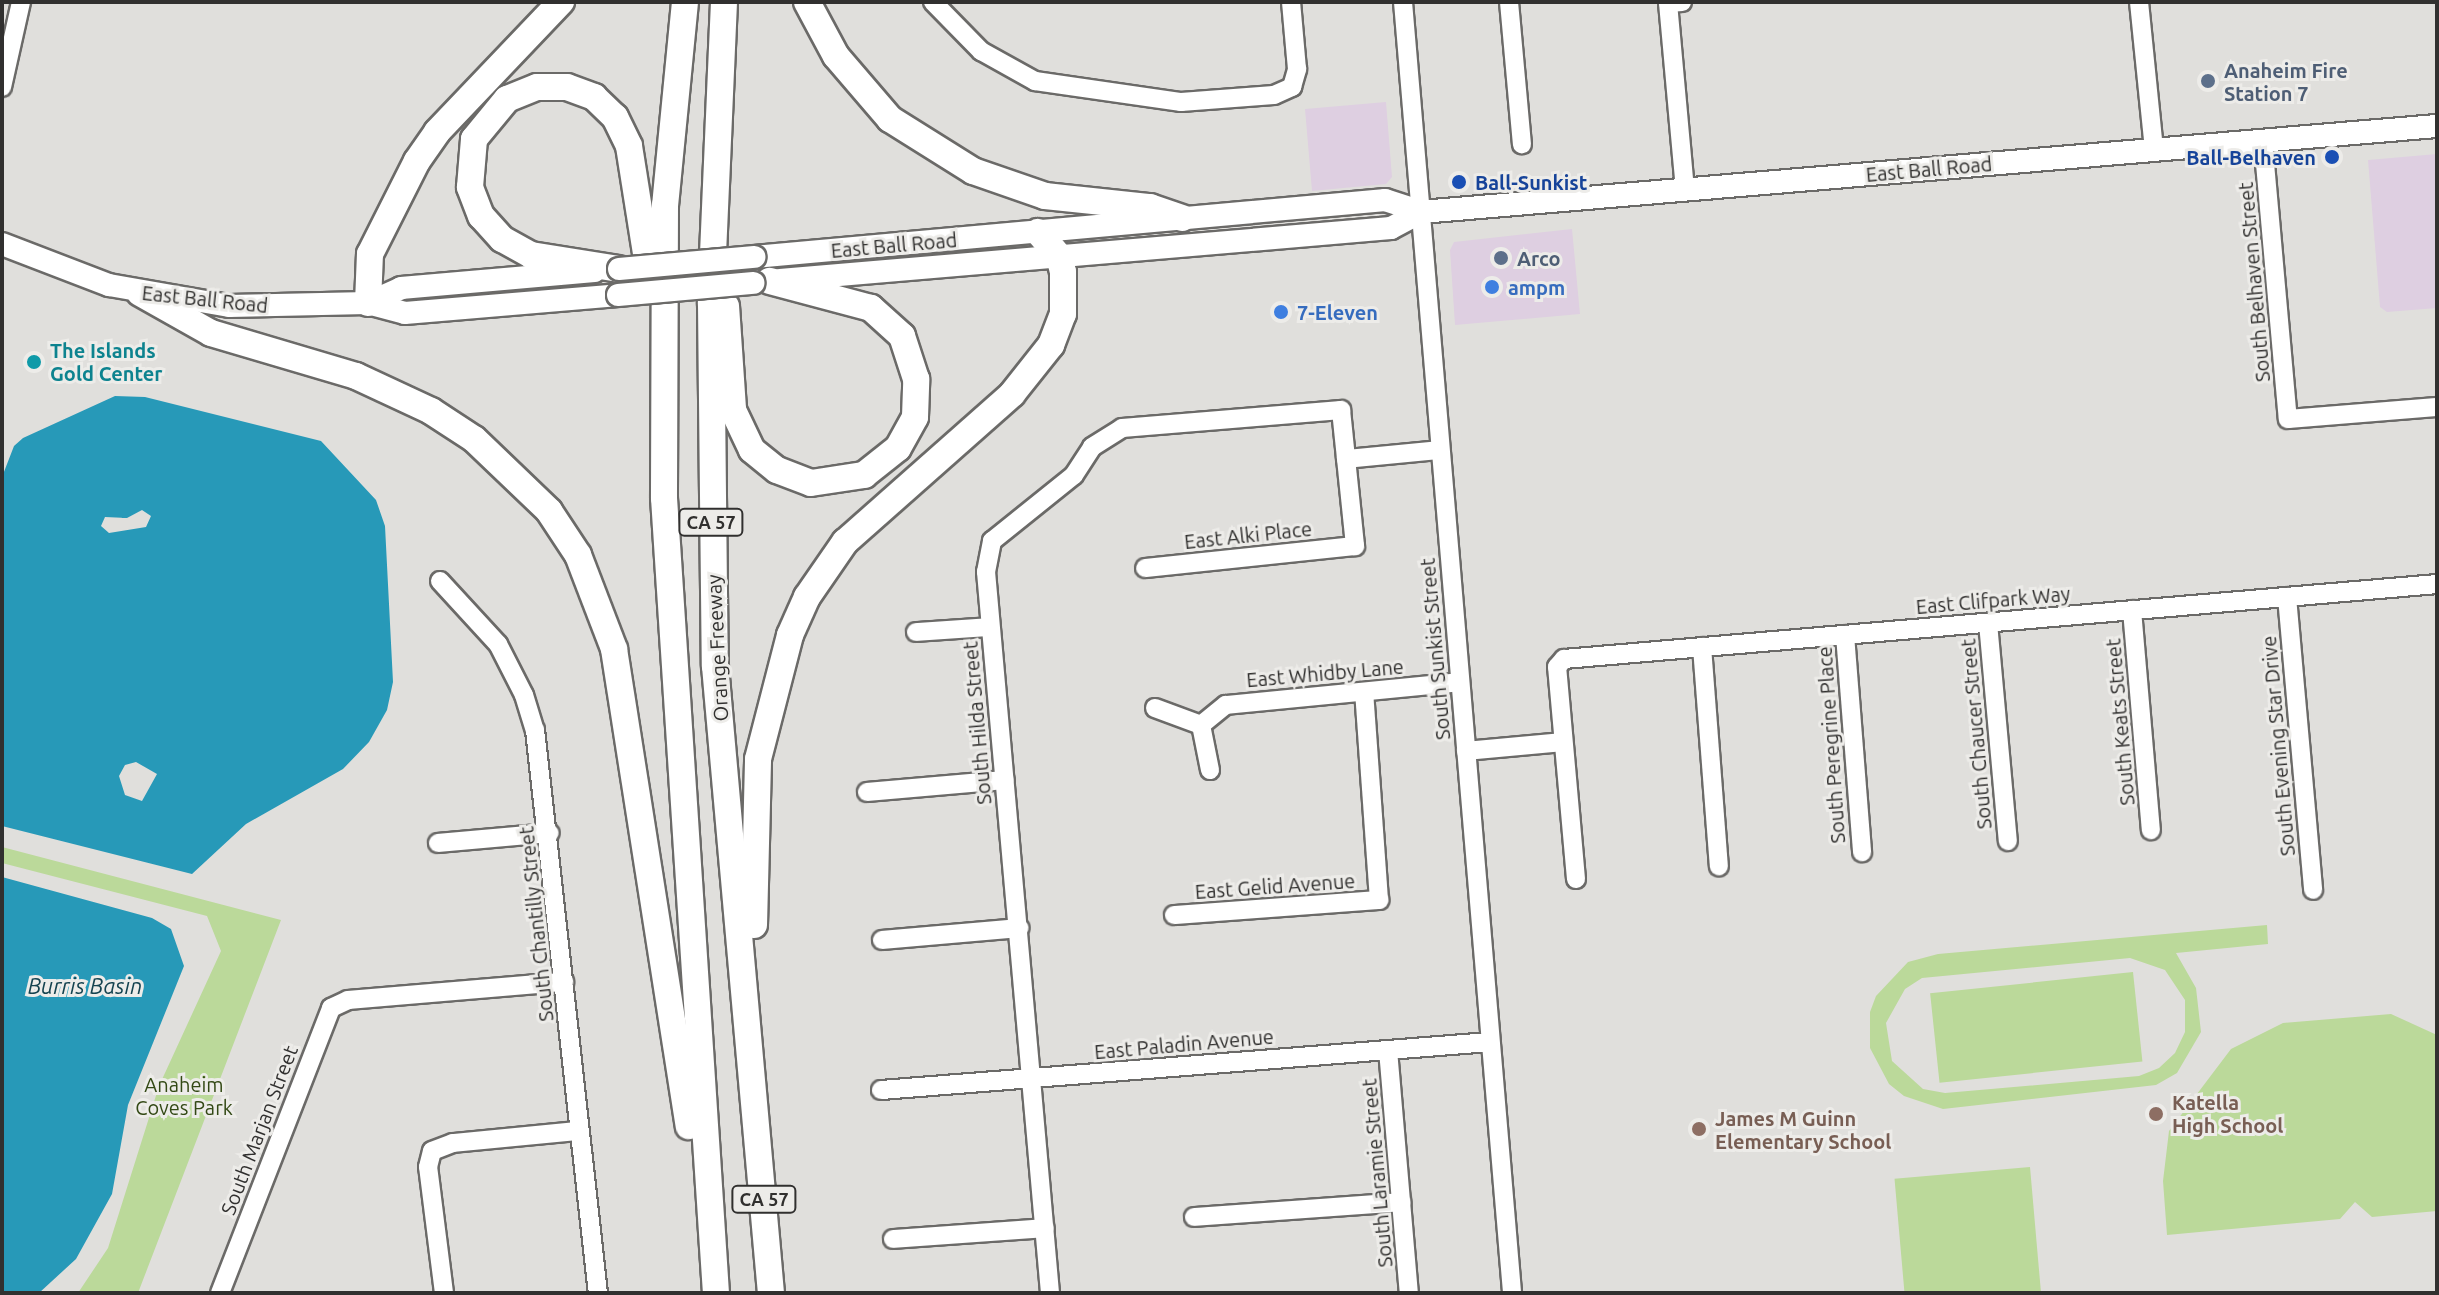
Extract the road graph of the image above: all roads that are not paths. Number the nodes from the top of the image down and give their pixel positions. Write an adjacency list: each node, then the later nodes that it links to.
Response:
1 (21, 2): 12 (street)
2 (561, 2): 27 (highway)
3 (685, 2): 31 (highway, CA 57)
4 (724, 2): 16 (highway, Orange Freeway / CA 57)
5 (807, 2): 20 (highway)
6 (933, 2): 7 (street)
7 (1291, 2)
8 (1403, 2): 19 (street, South Sunkist Street)
9 (1509, 2): 15 (street)
10 (1682, 2): 18 (street)
11 (2139, 2): 17 (street)
12 (2, 87)
13 (2437, 126): 14 (main road, East Ball Road)
14 (2263, 141): 17 (main road, East Ball Road); 28 (street, South Belhaven Street)
15 (1522, 144)
16 (714, 149): 25 (highway); 63 (highway, Orange Freeway / CA 57)
17 (2154, 150): 18 (main road, East Ball Road)
18 (1685, 189): 19 (main road, East Ball Road)
19 (1421, 212): 20 (main road, East Ball Road); 23 (main road, East Ball Road); 29 (street, South Sunkist Street)
20 (1182, 218): 21 (main road, East Ball Road)
21 (1038, 232): 23 (highway); 24 (main road, East Ball Road, bridge)
22 (2, 244): 26 (main road, East Ball Road)
23 (1059, 256): 25 (main road, East Ball Road); 63 (highway)
24 (619, 282): 25 (main road, East Ball Road, bridge); 27 (main road, East Ball Road); 31 (highway)
25 (761, 282)
26 (140, 293): 27 (main road, East Ball Road); 76 (highway)
27 (368, 303)
28 (2437, 407)
29 (1440, 450): 30 (street); 42 (street, South Sunkist Street)
30 (1346, 459): 32 (street, East Alki Place); 38 (street, South Hilda Street)
31 (664, 498): 76 (highway, CA 57)
32 (1145, 568)
33 (440, 581): 52 (street, South Chantilly Street)
34 (2437, 584): 35 (street, East Clifpark Way)
35 (2287, 597): 36 (street, East Clifpark Way); 58 (street, South Evening Star Drive)
36 (2132, 610): 37 (street, East Clifpark Way); 51 (street, South Keats Street)
37 (1988, 623): 40 (street, East Clifpark Way); 53 (street, South Chaucer Street)
38 (990, 627): 39 (street); 49 (street, South Hilda Street)
39 (916, 632)
40 (1845, 635): 41 (street, East Clifpark Way); 55 (street, South Peregrine Place)
41 (1702, 647): 46 (street, East Clifpark Way); 56 (street)
42 (1460, 682): 43 (street, East Whidby Lane); 47 (street, South Sunkist Street)
43 (1364, 693): 45 (street, East Whidby Lane); 59 (street, East Gelid Avenue)
44 (1155, 708): 45 (street)
45 (1201, 725): 48 (street)
46 (1563, 742): 47 (street); 57 (street)
47 (1466, 751): 64 (street, South Sunkist Street)
48 (1210, 770)
49 (1004, 780): 50 (street); 60 (street, South Hilda Street)
50 (867, 792)
51 (2151, 830)
52 (550, 833): 54 (street); 62 (street, South Chantilly Street)
53 (2008, 841)
54 (438, 843)
55 (1862, 852)
56 (1719, 866)
57 (1576, 879)
58 (2313, 890)
59 (1174, 915)
60 (1019, 928): 61 (street); 66 (street, South Hilda Street)
61 (882, 940)
62 (564, 982): 68 (street, South Chantilly Street); 73 (street, South Marjan Street)
63 (751, 1040): 77 (highway, Orange Freeway / CA 57)
64 (1490, 1042): 65 (street, East Paladin Avenue); 80 (street, South Sunkist Street)
65 (1388, 1050): 66 (street, East Paladin Avenue); 69 (street, South Laramie Street)
66 (1030, 1078): 67 (street, East Paladin Avenue); 71 (street, South Hilda Street)
67 (881, 1090)
68 (578, 1131): 74 (street); 75 (street, South Chantilly Street)
69 (1401, 1202): 70 (street); 79 (street, South Laramie Street)
70 (1194, 1217)
71 (1045, 1228): 72 (street); 78 (street, South Hilda Street)
72 (893, 1239)
73 (220, 1293)
74 (444, 1293)
75 (598, 1293)
76 (716, 1293)
77 (771, 1293)
78 (1050, 1293)
79 (1409, 1293)
80 (1512, 1293)

